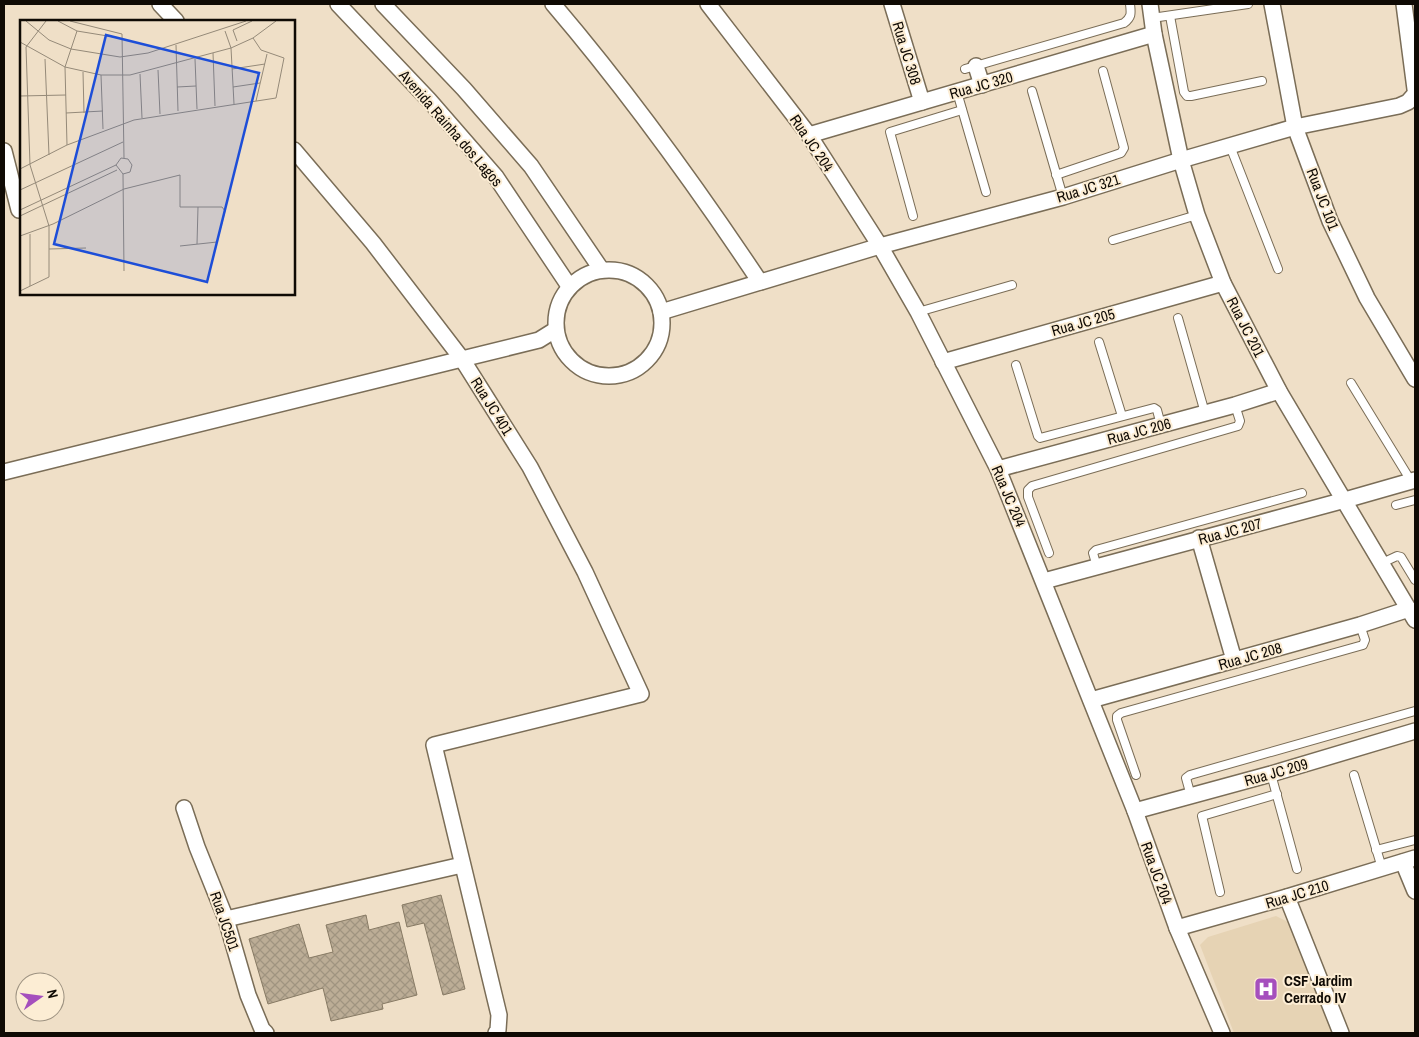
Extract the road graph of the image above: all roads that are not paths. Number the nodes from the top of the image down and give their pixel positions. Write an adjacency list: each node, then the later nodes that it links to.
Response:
1 (160, 4): 13 (street)
2 (338, 4): 44 (street, Avenida Rainha dos Lagos)
3 (383, 4): 39 (street)
4 (553, 4): 41 (street)
5 (708, 4): 26 (street, Rua JC 204)
6 (892, 4): 23 (street, Rua JC 308)
7 (1130, 4): 15 (lane)
8 (1248, 4): 12 (lane)
9 (1272, 4): 25 (street, Rua JC 101)
10 (1404, 4): 19 (street)
11 (1151, 11): 12 (lane); 14 (street, Rua JC 201)
12 (1170, 16): 17 (lane)
13 (175, 20)
14 (1154, 34): 18 (street, Rua JC 320); 30 (street, Rua JC 201)
15 (971, 67): 18 (street)
16 (1103, 70): 31 (lane)
17 (1262, 81)
18 (982, 85): 21 (street, Rua JC 320)
19 (1415, 89)
20 (1032, 90): 31 (lane)
21 (957, 92): 23 (street, Rua JC 320); 24 (lane)
22 (1415, 94): 25 (street, Rua JC 321)
23 (922, 102): 26 (street, Rua JC 320)
24 (962, 110): 32 (lane); 36 (lane)
25 (1295, 127): 27 (street, Rua JC 321); 53 (street, Rua JC 101)
26 (809, 134): 38 (street, Rua JC 204)
27 (1230, 146): 30 (street, Rua JC 321); 40 (lane)
28 (4, 151): 34 (street)
29 (295, 151): 50 (street, Rua JC 401)
30 (1181, 160): 33 (street, Rua JC 321); 35 (street, Rua JC 201)
31 (1056, 175): 33 (lane)
32 (986, 192)
33 (1063, 197): 38 (street, Rua JC 321)
34 (19, 210)
35 (1197, 215): 37 (lane); 42 (street, Rua JC 201)
36 (913, 216)
37 (1113, 240)
38 (880, 246): 41 (street, Rua JC 321); 46 (street, Rua JC 204)
39 (601, 269): 44 (street); 45 (street)
40 (1278, 269)
41 (760, 282): 45 (street, Rua JC 321)
42 (1223, 283): 51 (street, Rua JC 205); 55 (street, Rua JC 201)
43 (1012, 285): 46 (lane)
44 (569, 286): 48 (street)
45 (661, 312): 48 (street)
46 (918, 312): 51 (street, Rua JC 204)
47 (1178, 318): 57 (lane)
48 (555, 330): 50 (street)
49 (1099, 342): 58 (lane)
50 (462, 359): 61 (street); 89 (street, Rua JC 401)
51 (943, 362): 60 (street, Rua JC 204)
52 (1016, 365): 58 (lane)
53 (1415, 378)
54 (1351, 383): 62 (lane)
55 (1279, 391): 56 (street, Rua JC 206); 64 (street, Rua JC 201)
56 (1235, 405): 57 (street, Rua JC 206); 68 (lane)
57 (1205, 413): 59 (street, Rua JC 206)
58 (1122, 416): 59 (lane)
59 (1161, 425): 60 (street, Rua JC 206)
60 (998, 469): 72 (street, Rua JC 204)
61 (4, 472)
62 (1413, 481): 64 (street, Rua JC 207)
63 (1302, 493): 70 (lane)
64 (1345, 500): 67 (street, Rua JC 207); 69 (street, Rua JC 201)
65 (1415, 500): 66 (lane)
66 (1396, 505)
67 (1199, 538): 70 (street, Rua JC 207); 75 (street)
68 (1049, 553)
69 (1382, 563): 71 (lane); 73 (street, Rua JC 201)
70 (1097, 567): 72 (street, Rua JC 207)
71 (1415, 580)
72 (1044, 581): 76 (street, Rua JC 204)
73 (1412, 614): 74 (street, Rua JC 208)
74 (1360, 625): 75 (street, Rua JC 208); 80 (lane)
75 (1234, 660): 76 (street, Rua JC 208)
76 (1091, 700): 85 (street, Rua JC 204)
77 (1415, 710): 83 (lane)
78 (1415, 731): 79 (street, Rua JC 209)
79 (1271, 774): 82 (lane); 83 (street, Rua JC 209)
80 (1136, 775)
81 (1354, 775): 87 (lane)
82 (1276, 794): 90 (lane); 93 (lane)
83 (1191, 796): 85 (street, Rua JC 209)
84 (184, 808): 95 (street, Rua JC501)
85 (1135, 811): 96 (street, Rua JC 204)
86 (1415, 840): 87 (lane)
87 (1376, 850): 91 (lane)
88 (1409, 860): 91 (street, Rua JC 210); 92 (street)
89 (462, 865): 95 (street); 98 (street)
90 (1297, 868)
91 (1382, 868): 94 (street, Rua JC 210)
92 (1415, 890)
93 (1220, 892)
94 (1287, 897): 96 (street, Rua JC 210); 100 (street)
95 (226, 919): 97 (street, Rua JC501)
96 (1177, 928): 99 (street, Rua JC 204)
97 (266, 1033)
98 (496, 1033)
99 (1222, 1033)
100 (1341, 1033)

